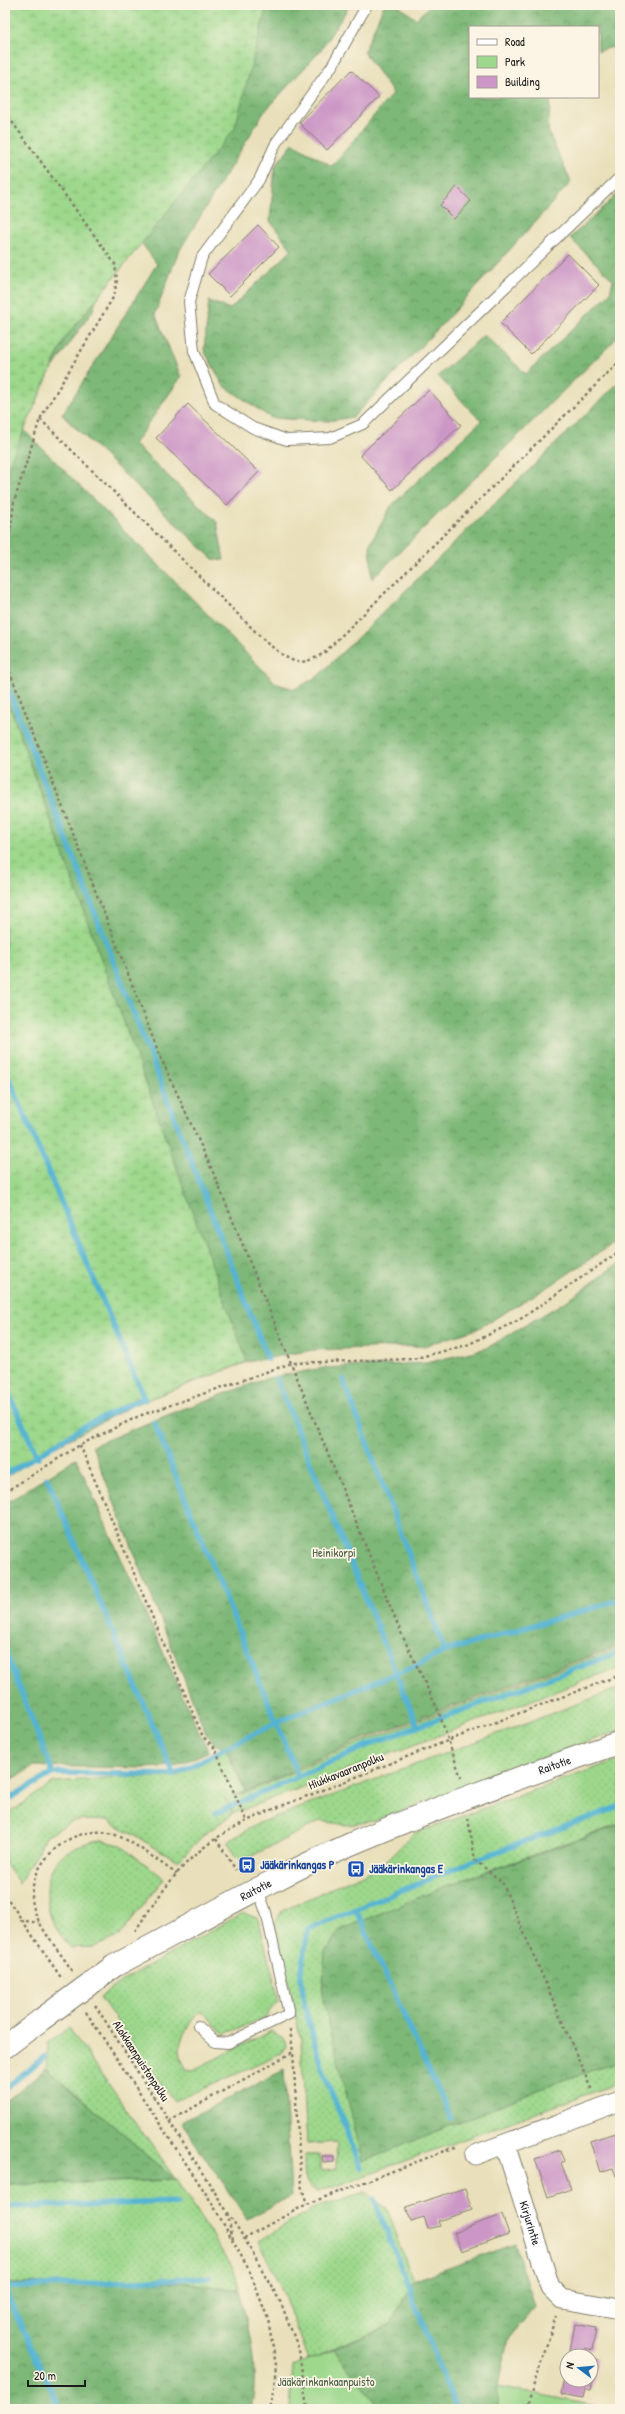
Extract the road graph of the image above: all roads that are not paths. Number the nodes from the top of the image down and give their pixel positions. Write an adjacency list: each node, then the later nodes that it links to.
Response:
1 (367, 5): 2 (lane)
2 (620, 176)
3 (620, 1742): 4 (main road, Raitotie)
4 (258, 1890): 5 (lane); 6 (main road, Raitotie, bridge)
5 (198, 2026)
6 (5, 2047)
7 (620, 2101): 8 (street)
8 (505, 2144): 9 (street); 10 (street, Kirjurintie)
9 (475, 2155)
10 (620, 2309)

